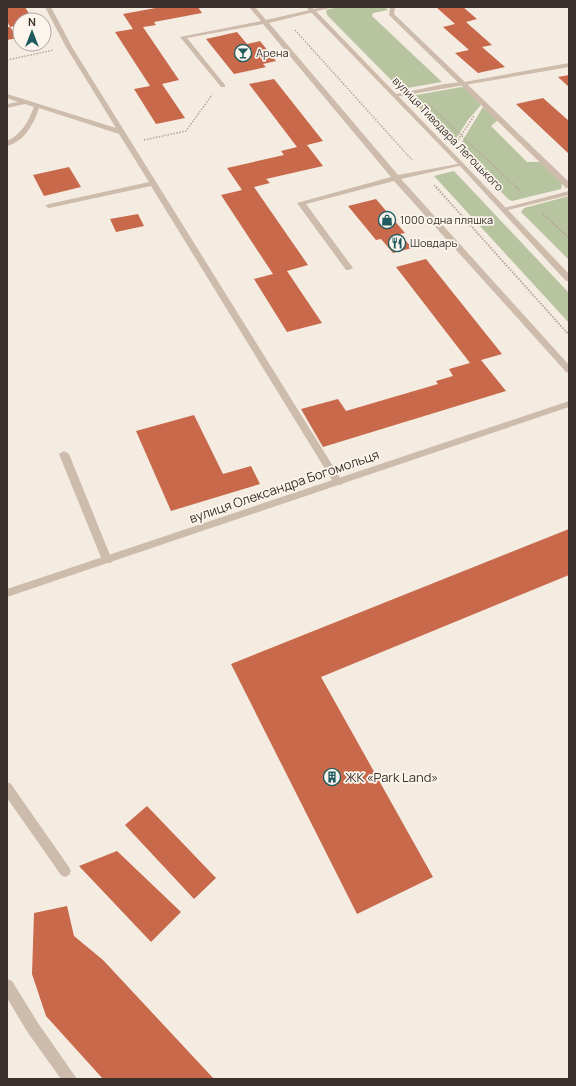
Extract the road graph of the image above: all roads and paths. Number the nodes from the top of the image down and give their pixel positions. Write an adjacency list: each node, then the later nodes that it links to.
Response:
1 (48, 7): 7 (street)
2 (252, 7): 6 (street)
3 (331, 7): 5 (street)
4 (391, 7): 10 (street)
5 (311, 9): 6 (street); 13 (street, вулиця Тиводара Легоцького)
6 (265, 22): 11 (street); 25 (street)
7 (68, 47): 8 (path); 19 (street)
8 (7, 60)
9 (569, 65): 10 (street)
10 (464, 84): 12 (street); 16 (street)
11 (222, 85): 21 (path)
12 (415, 91): 13 (street); 20 (path)
13 (395, 95): 24 (street, вулиця Тиводара Легоцького)
14 (7, 96): 15 (street)
15 (25, 102): 17 (street); 18 (street)
16 (483, 105): 20 (path); 27 (street)
17 (7, 106)
18 (37, 106): 19 (street); 23 (street)
19 (121, 132): 21 (street)
20 (461, 135): 22 (path); 29 (path)
21 (128, 143): 26 (street)
22 (456, 143)
23 (7, 144)
24 (461, 164): 25 (street); 31 (street, вулиця Тиводара Легоцького)
25 (396, 178): 33 (street); 35 (street)
26 (153, 184): 30 (street); 38 (street)
27 (569, 186)
28 (569, 193): 29 (street)
29 (531, 202): 31 (street); 32 (path)
30 (49, 206)
31 (504, 209): 34 (street, вулиця Тиводара Легоцького)
32 (569, 238)
33 (349, 268)
34 (569, 279)
35 (569, 370)
36 (569, 404): 38 (street, вулиця Олександра Богомольця)
37 (64, 454): 39 (street)
38 (338, 482): 39 (street, вулиця Олександра Богомольця)
39 (107, 560): 40 (street, вулиця Олександра Богомольця)
40 (7, 593)
41 (7, 788): 42 (street)
42 (65, 871)
43 (7, 986): 44 (street)
44 (70, 1079)

